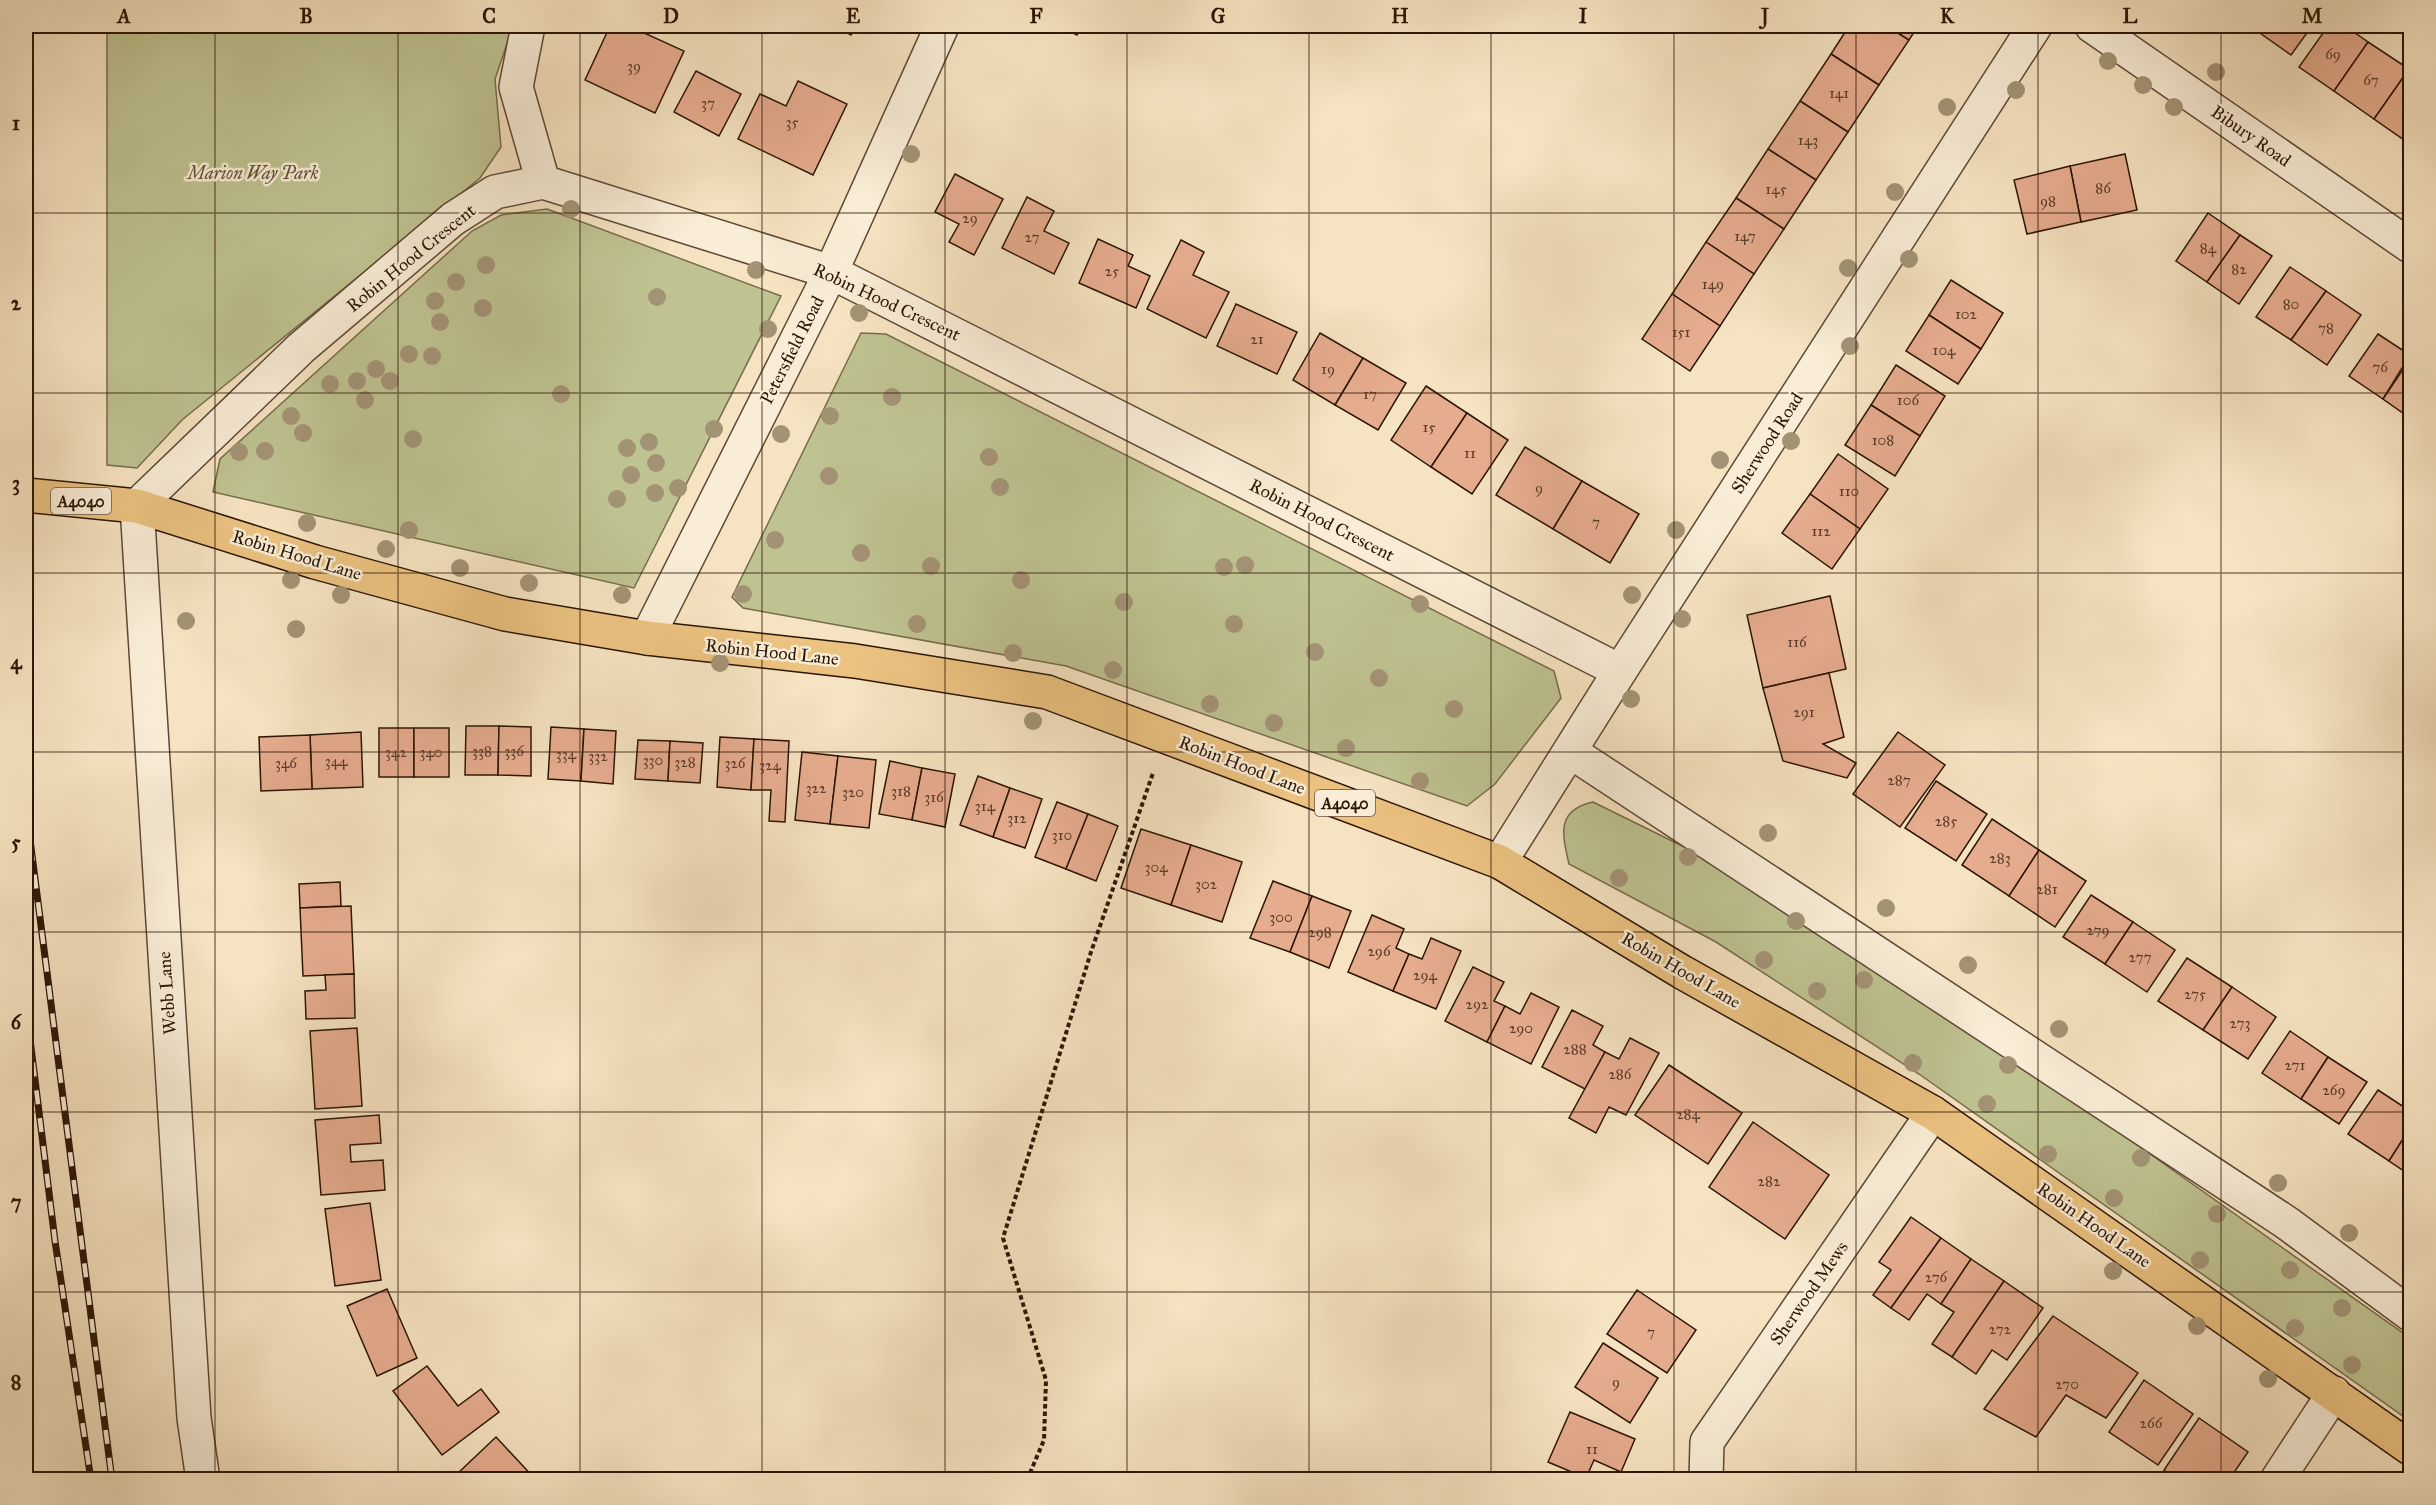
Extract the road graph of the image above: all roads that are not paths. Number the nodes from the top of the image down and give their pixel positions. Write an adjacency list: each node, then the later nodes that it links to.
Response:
1 (528, 26): 5 (street)
2 (942, 26): 7 (street, Petersfield Road)
3 (2035, 26): 11 (street, Sherwood Road)
4 (2092, 26): 6 (street, Bibury Road)
5 (543, 182): 7 (street, Robin Hood Crescent); 9 (street, Robin Hood Crescent)
6 (2410, 246)
7 (831, 272): 10 (street, Petersfield Road); 11 (street, Robin Hood Crescent)
8 (26, 495): 9 (main road, Robin Hood Lane / A4040)
9 (137, 506): 10 (main road, Robin Hood Lane / A4040); 18 (street, Webb Lane)
10 (647, 638): 13 (main road, Robin Hood Lane / A4040)
11 (1620, 670): 12 (street, Sherwood Road)
12 (1571, 752): 13 (street, Sherwood Road); 15 (street)
13 (1500, 862): 14 (main road, Robin Hood Lane / A4040)
14 (1934, 1113): 16 (main road, Robin Hood Lane / A4040); 19 (street, Sherwood Mews)
15 (2410, 1314)
16 (2334, 1393): 17 (main road, Robin Hood Lane / A4040); 20 (street)
17 (2410, 1448)
18 (203, 1479)
19 (1706, 1479)
20 (2277, 1479)

